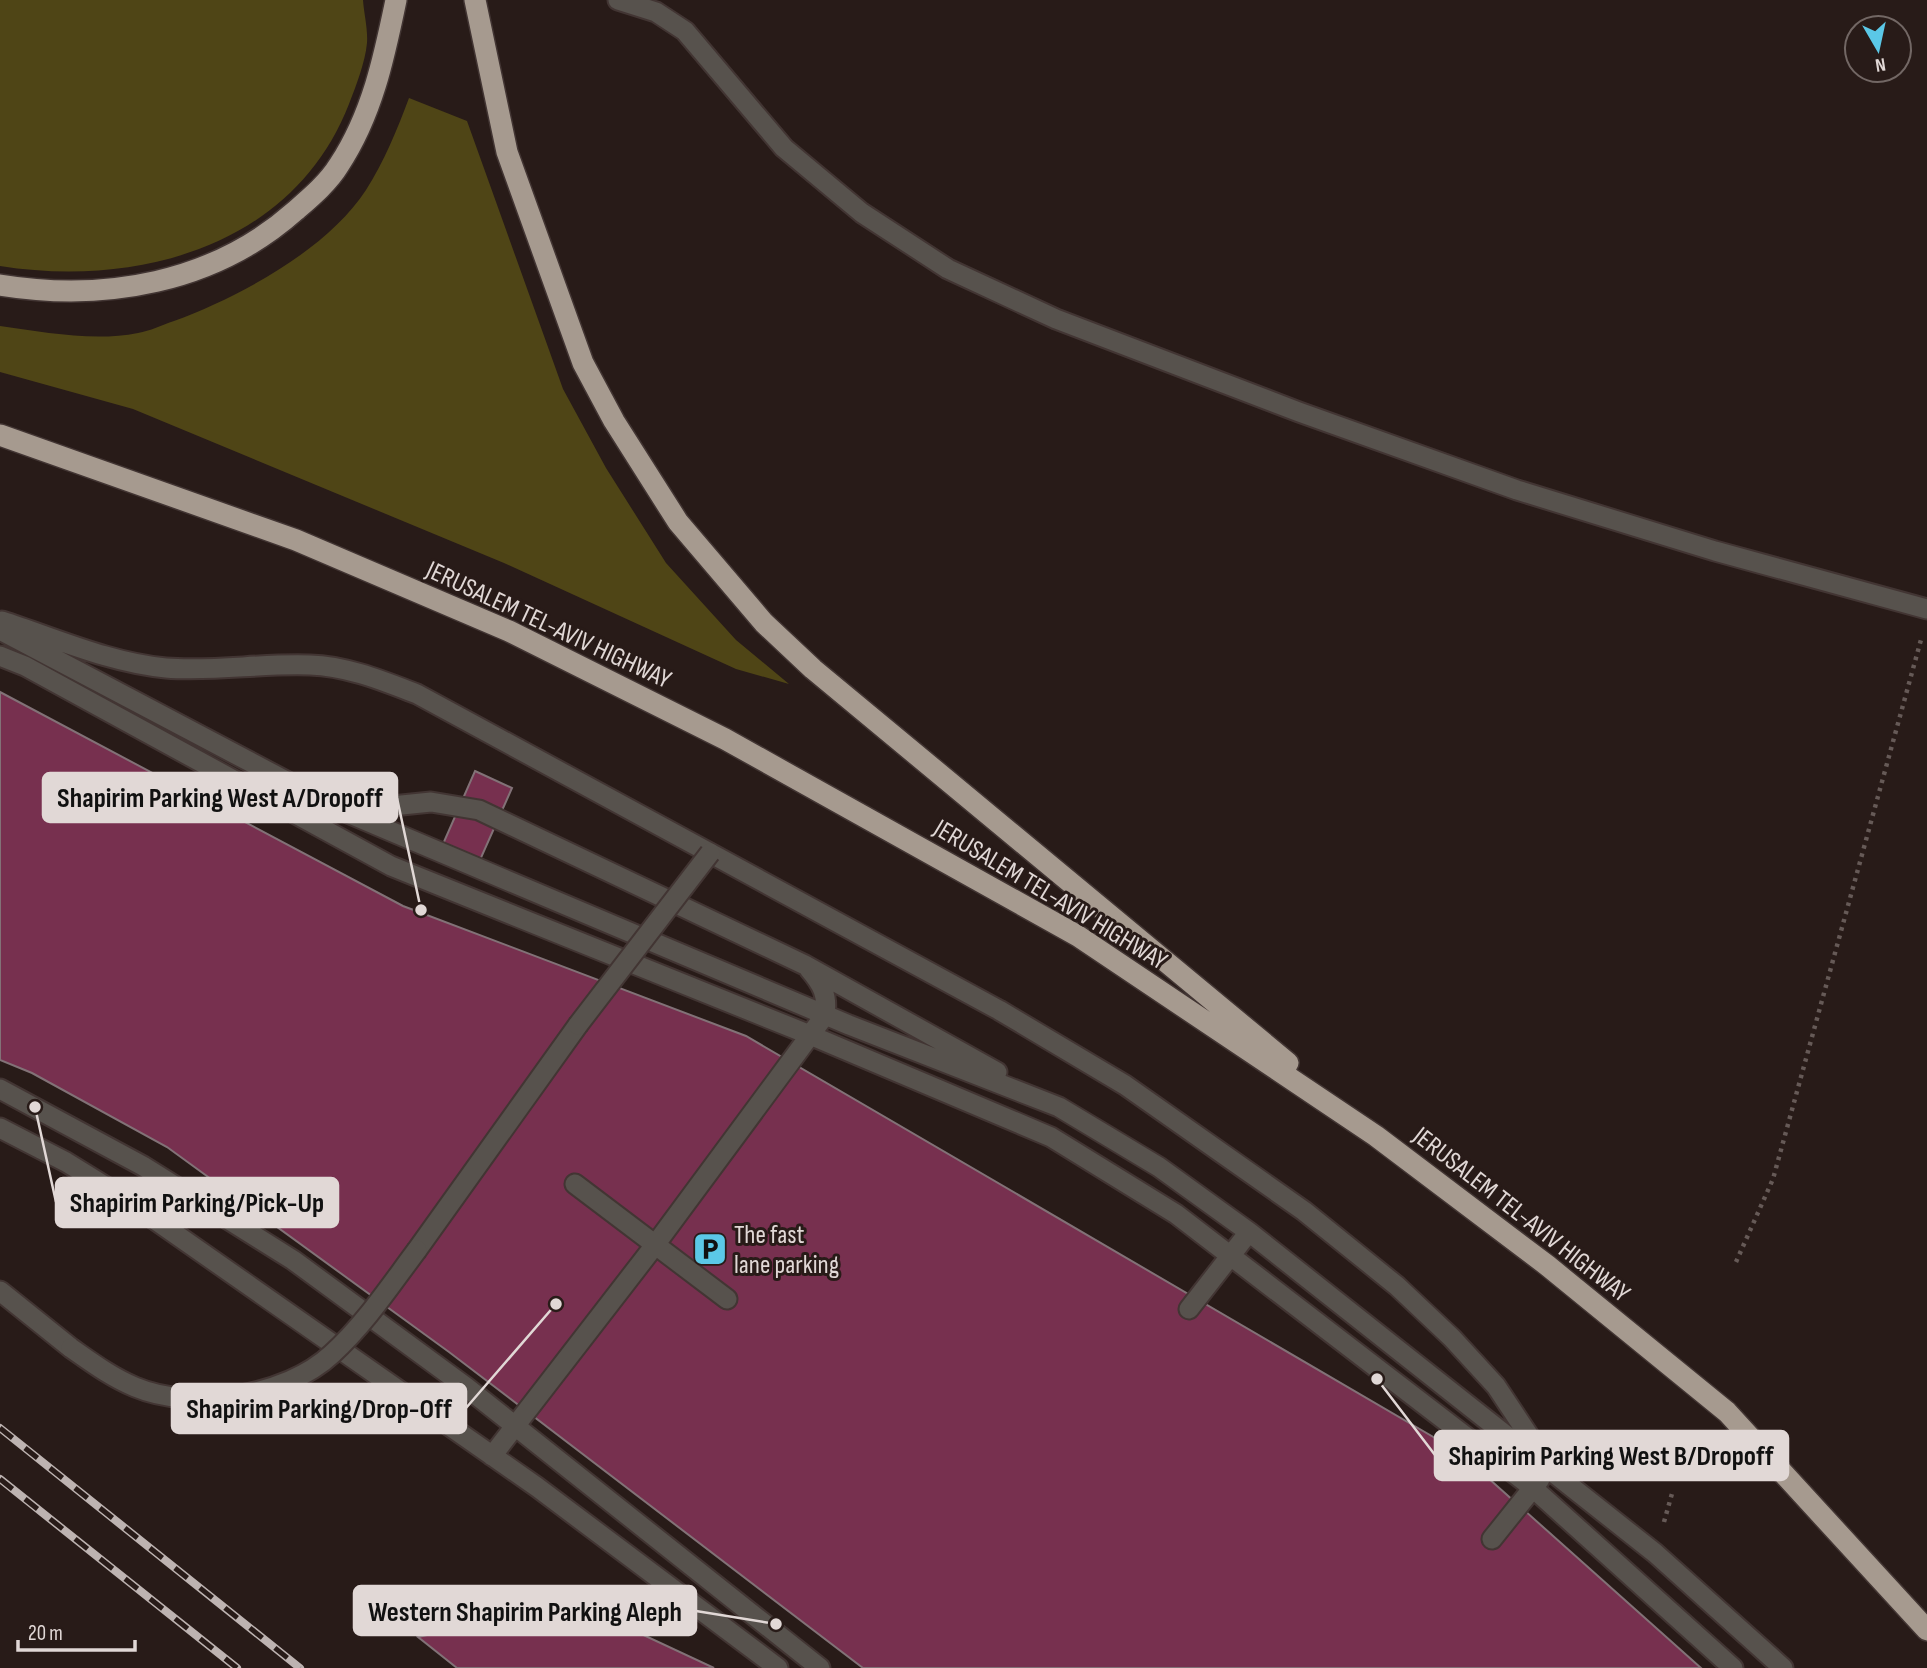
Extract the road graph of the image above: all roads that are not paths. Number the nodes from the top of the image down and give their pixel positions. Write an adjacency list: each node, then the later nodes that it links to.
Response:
1 (396, 0): 4 (highway)
2 (475, 0): 18 (highway)
3 (618, 0): 6 (lane)
4 (0, 285)
5 (0, 435): 18 (highway, JERUSALEM TEL-AVIV HIGHWAY)
6 (1927, 608)
7 (0, 620): 11 (lane)
8 (0, 630): 10 (lane)
9 (0, 656): 14 (lane)
10 (343, 811): 12 (lane); 13 (lane)
11 (710, 853): 23 (lane, bridge); 28 (lane)
12 (805, 965): 13 (lane); 16 (lane)
13 (825, 1015): 14 (lane); 16 (lane)
14 (810, 1035): 21 (lane); 22 (lane)
15 (0, 1089): 26 (lane)
16 (1059, 1107): 20 (lane)
17 (0, 1128): 27 (lane)
18 (1376, 1136): 31 (highway, JERUSALEM TEL-AVIV HIGHWAY)
19 (575, 1184): 21 (lane)
20 (1249, 1232): 22 (lane); 28 (lane)
21 (655, 1245): 24 (lane); 26 (lane)
22 (1231, 1255): 25 (lane); 29 (lane)
23 (0, 1291)
24 (727, 1299)
25 (1189, 1309)
26 (516, 1427): 27 (lane); 33 (lane)
27 (492, 1457): 32 (lane)
28 (1549, 1467): 29 (lane); 35 (lane)
29 (1533, 1488): 30 (lane); 34 (lane)
30 (1492, 1539)
31 (1927, 1630)
32 (778, 1668)
33 (820, 1668)
34 (1733, 1668)
35 (1783, 1668)

